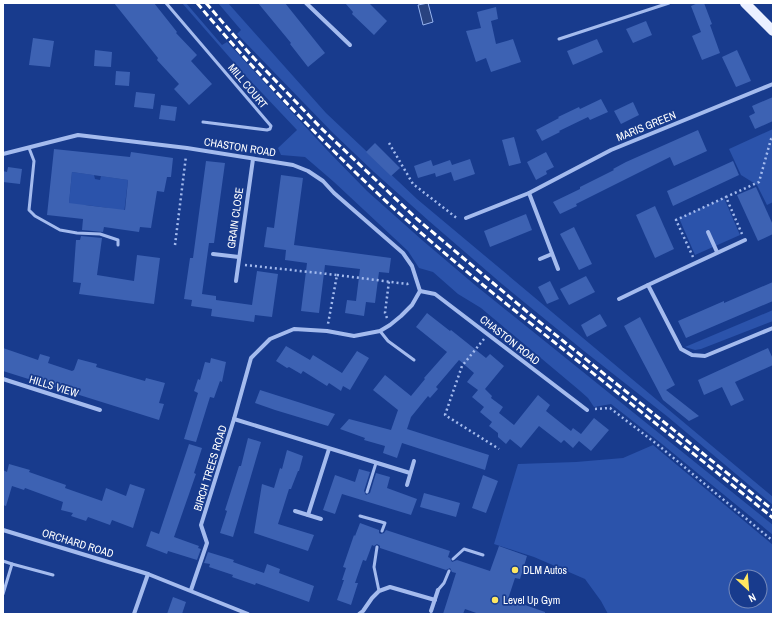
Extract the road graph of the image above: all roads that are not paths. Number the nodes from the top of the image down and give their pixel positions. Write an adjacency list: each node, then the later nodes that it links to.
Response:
1 (166, 3): 9 (lane, MILL COURT)
2 (306, 3): 7 (street)
3 (669, 3): 6 (lane)
4 (745, 3): 5 (main road)
5 (773, 31)
6 (559, 39)
7 (350, 45)
8 (773, 84): 13 (street, MARIS GREEN)
9 (202, 122)
10 (29, 148): 11 (street, CHASTON ROAD); 12 (street, CHASTON ROAD); 17 (lane)
11 (3, 154)
12 (253, 158): 21 (street, GRAIN CLOSE); 26 (street, CHASTON ROAD)
13 (529, 193): 14 (street, MARIS GREEN); 20 (street)
14 (466, 218)
15 (708, 232): 18 (street)
16 (745, 240): 18 (street)
17 (118, 245)
18 (717, 252): 25 (street)
19 (213, 254): 21 (street)
20 (552, 254): 22 (street); 23 (street)
21 (239, 257): 24 (street, GRAIN CLOSE)
22 (540, 259)
23 (558, 269)
24 (236, 281)
25 (648, 285): 27 (street); 28 (street)
26 (420, 291): 29 (street); 33 (street, CHASTON ROAD)
27 (619, 299)
28 (773, 328)
29 (380, 331): 30 (lane); 34 (street, BIRCH TREES ROAD)
30 (414, 360)
31 (3, 379): 32 (street, HILLS VIEW)
32 (100, 410)
33 (587, 410)
34 (234, 419): 35 (street, BIRCH TREES ROAD); 55 (street, BIRCH TREES ROAD)
35 (329, 449): 37 (street, BIRCH TREES ROAD); 42 (street)
36 (414, 461): 38 (street)
37 (376, 463): 38 (street, BIRCH TREES ROAD); 40 (lane)
38 (410, 473): 39 (street)
39 (407, 485)
40 (367, 492)
41 (295, 511): 42 (street)
42 (308, 515): 44 (street)
43 (360, 516): 46 (lane)
44 (322, 519)
45 (3, 530): 53 (street, ORCHARD ROAD)
46 (382, 531)
47 (377, 547): 57 (lane)
48 (483, 555): 49 (lane)
49 (453, 559)
50 (3, 562): 51 (lane)
51 (12, 564): 54 (lane); 58 (lane)
52 (449, 571): 56 (lane)
53 (148, 574): 55 (street, ORCHARD ROAD); 61 (street)
54 (53, 575)
55 (191, 590): 62 (street, ORCHARD ROAD)
56 (438, 590): 59 (street)
57 (379, 591): 59 (street); 63 (street)
58 (3, 594)
59 (435, 600): 60 (street)
60 (431, 612)
61 (134, 614)
62 (248, 614)
63 (359, 614)

